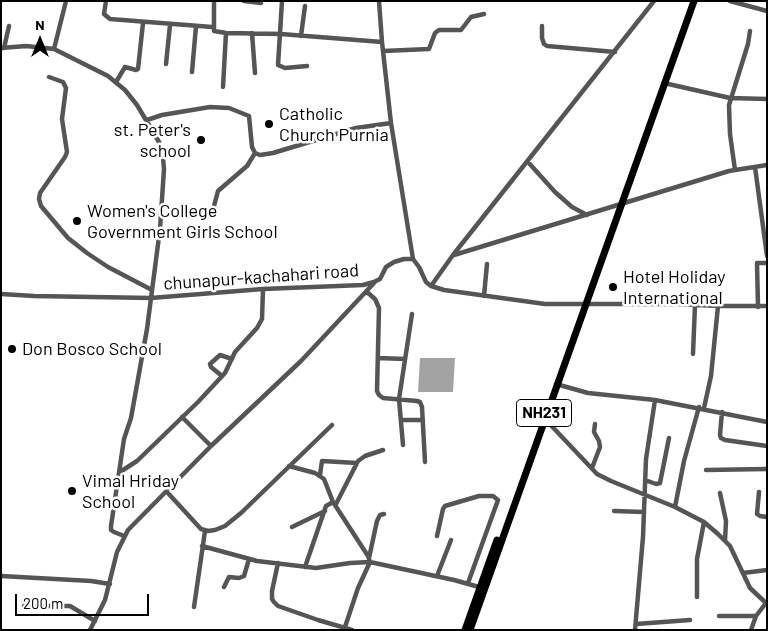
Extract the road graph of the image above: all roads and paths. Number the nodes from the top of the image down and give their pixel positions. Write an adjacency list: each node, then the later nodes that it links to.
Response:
1 (66, 1): 28 (street)
2 (106, 1): 15 (street)
3 (214, 1): 20 (street)
4 (244, 1): 11 (street)
5 (282, 1): 24 (street)
6 (379, 1): 26 (street)
7 (654, 1): 30 (street)
8 (694, 1): 37 (highway, NH231)
9 (730, 1): 10 (street)
10 (737, 2): 13 (street)
11 (261, 3)
12 (305, 6): 25 (street)
13 (767, 11)
14 (484, 14): 29 (street)
15 (143, 23): 16 (street); 36 (street)
16 (170, 25): 18 (street); 31 (street)
17 (8, 26): 27 (street)
18 (196, 26): 20 (street); 33 (street)
19 (542, 26): 30 (street)
20 (212, 28): 22 (street)
21 (750, 31): 39 (street)
22 (226, 33): 23 (street); 38 (street)
23 (252, 33): 24 (street); 34 (street)
24 (281, 34): 25 (street); 32 (street)
25 (301, 36): 26 (street)
26 (382, 42): 29 (street)
27 (3, 48): 28 (street)
28 (54, 49): 36 (street)
29 (383, 51): 42 (street)
30 (615, 52): 44 (street)
31 (166, 64)
32 (308, 66)
33 (192, 72)
34 (255, 73)
35 (49, 77): 59 (street)
36 (116, 82): 41 (street)
37 (664, 83): 39 (street); 48 (highway, NH231)
38 (223, 87)
39 (730, 98): 40 (street); 47 (street)
40 (767, 99)
41 (147, 120): 43 (street); 59 (street)
42 (391, 123): 43 (street); 53 (street)
43 (255, 153): 49 (street)
44 (528, 162): 50 (street); 51 (street)
45 (766, 165): 46 (street)
46 (755, 167): 47 (street); 52 (street)
47 (735, 170): 48 (street)
48 (622, 201): 50 (street); 64 (highway, NH231)
49 (214, 206)
50 (587, 215): 51 (street)
51 (453, 255): 57 (street)
52 (767, 256)
53 (413, 259): 56 (street, chunapur-kachahari road); 57 (street)
54 (767, 263): 67 (street)
55 (488, 264): 62 (street)
56 (374, 282): 58 (street, chunapur-kachahari road); 60 (street)
57 (431, 286): 62 (street)
58 (263, 289): 63 (street, chunapur-kachahari road); 72 (street)
59 (152, 290): 63 (street)
60 (367, 292): 71 (street); 89 (street)
61 (1, 294): 63 (street, chunapur-kachahari road)
62 (484, 296): 64 (street)
63 (151, 298): 98 (street)
64 (584, 304): 65 (street); 75 (highway, NH231)
65 (695, 305): 66 (street); 70 (street)
66 (718, 306): 67 (street); 78 (street)
67 (758, 306): 68 (street)
68 (767, 306)
69 (412, 314): 73 (street)
70 (693, 354)
71 (378, 358): 73 (street); 76 (street)
72 (232, 359): 74 (street); 74 (street)
73 (405, 359): 76 (street)
74 (222, 376): 80 (street)
75 (556, 385): 77 (street); 81 (highway, NH231)
76 (399, 399): 82 (street); 83 (street)
77 (655, 400): 78 (street); 100 (street)
78 (701, 408): 79 (street); 106 (street)
79 (722, 412): 84 (street); 90 (street)
80 (182, 417): 89 (street); 98 (street)
81 (544, 418): 95 (street); 131 (highway, NH231); 141 (highway, NH231)
82 (401, 420): 83 (street); 88 (street)
83 (423, 420): 92 (street)
84 (767, 422)
85 (595, 424): 95 (street)
86 (332, 425): 94 (street)
87 (669, 438): 100 (street)
88 (403, 445)
89 (211, 446): 101 (street)
90 (767, 446)
91 (383, 450): 93 (street)
92 (425, 462)
93 (357, 463): 99 (street); 105 (street)
94 (290, 466): 99 (street); 114 (street)
95 (592, 468): 104 (street)
96 (767, 469): 97 (street)
97 (706, 470)
98 (120, 472): 115 (street)
99 (320, 475): 105 (street)
100 (645, 480): 104 (street)
101 (167, 492): 114 (street); 115 (street)
102 (759, 492): 111 (street)
103 (720, 493): 118 (street)
104 (645, 494): 106 (street); 109 (street)
105 (334, 503): 107 (street); 121 (street)
106 (675, 507): 112 (street)
107 (325, 511): 113 (street); 123 (street)
108 (614, 511): 109 (street)
109 (644, 512): 140 (street)
110 (384, 514): 121 (street)
111 (767, 517)
112 (704, 522): 118 (street); 132 (street)
113 (292, 527)
114 (205, 531): 119 (street)
115 (124, 536): 129 (street)
116 (437, 536): 128 (street)
117 (451, 540): 127 (street)
118 (725, 541): 125 (street)
119 (202, 546): 120 (street); 135 (street)
120 (249, 559): 122 (street); 130 (street)
121 (369, 560): 123 (street); 127 (street); 142 (street)
122 (278, 564): 123 (street); 142 (street)
123 (305, 567)
124 (767, 570): 125 (street)
125 (743, 574): 133 (street)
126 (1, 576): 129 (street)
127 (437, 576): 128 (street)
128 (468, 583): 131 (street)
129 (110, 584): 139 (street)
130 (224, 587)
131 (479, 587): 141 (highway, NH231)
132 (697, 597)
133 (766, 603): 137 (street)
134 (24, 606): 139 (street)
135 (194, 607)
136 (719, 616): 137 (street)
137 (756, 616): 146 (street)
138 (690, 620): 140 (street)
139 (95, 622): 143 (street)
140 (636, 624): 145 (street)
141 (470, 628)
142 (345, 629): 144 (street)
143 (90, 630)
144 (352, 630)
145 (634, 630)
146 (751, 630)

